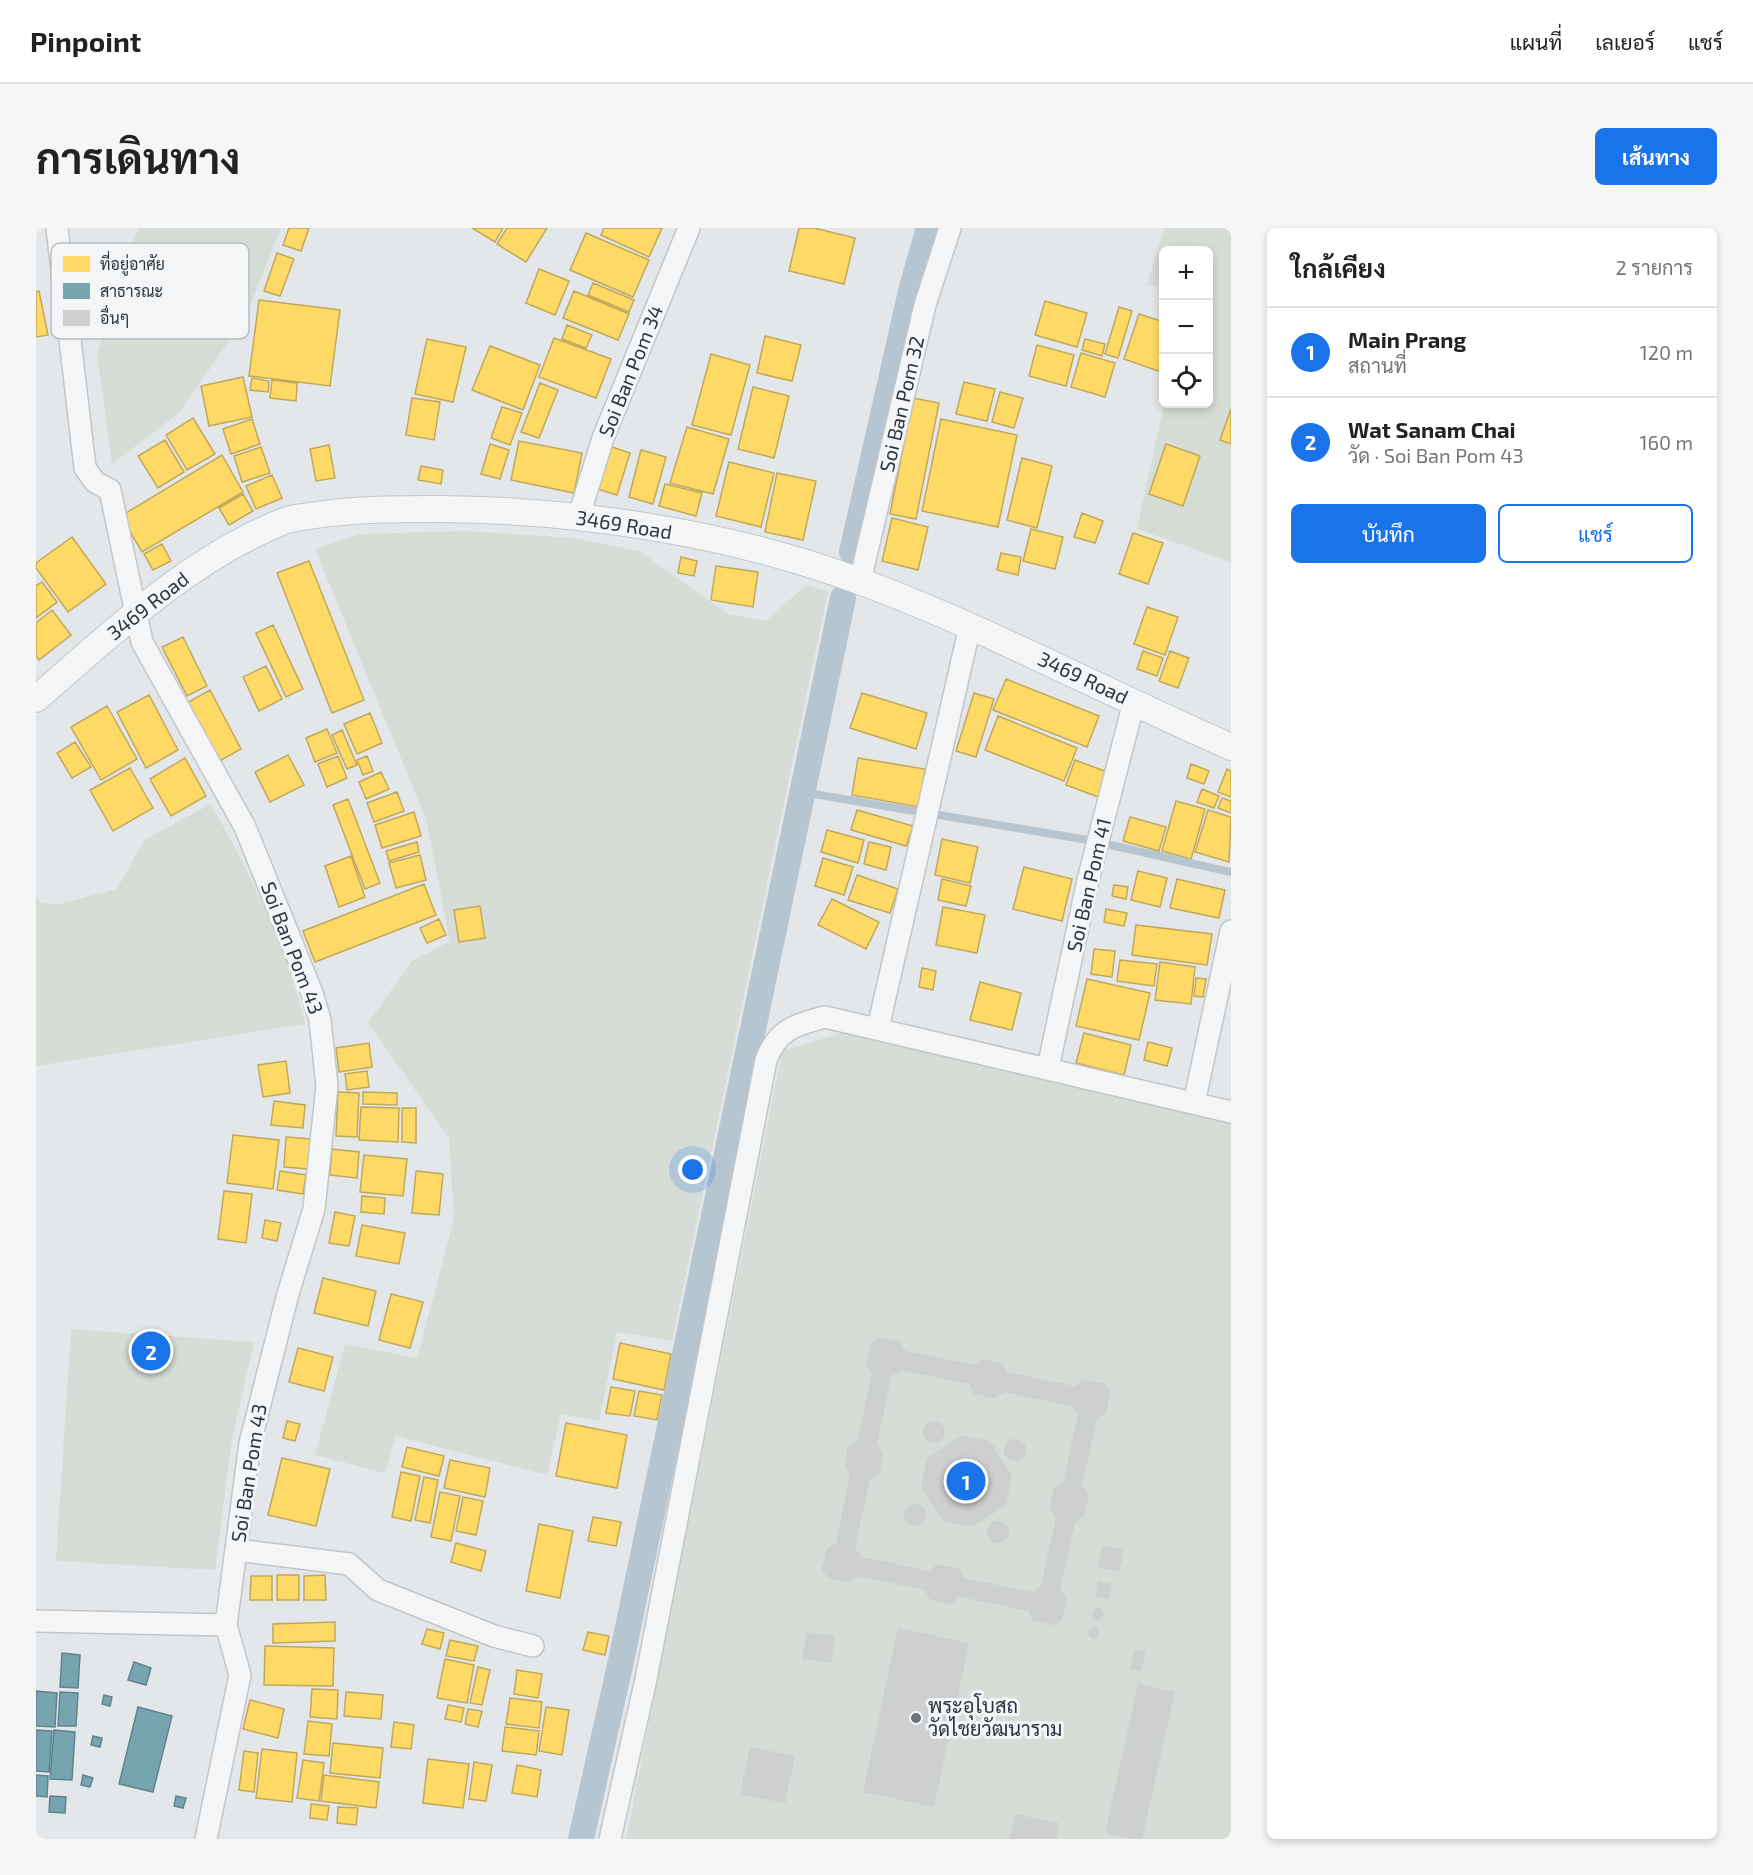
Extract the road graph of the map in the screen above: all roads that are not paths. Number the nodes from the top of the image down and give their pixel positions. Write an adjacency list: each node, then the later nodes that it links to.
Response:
1 (57, 228): 4 (street, Soi Ban Pom 43)
2 (689, 228): 6 (street, Soi Ban Pom 34)
3 (950, 228): 7 (street, Soi Ban Pom 32)
4 (59, 243)
5 (70, 339): 8 (street, Soi Ban Pom 43)
6 (579, 516): 7 (street, 3469 Road); 8 (street, 3469 Road)
7 (860, 581): 9 (street, 3469 Road)
8 (135, 613): 10 (street, 3469 Road); 18 (street, Soi Ban Pom 43)
9 (970, 626): 11 (street, 3469 Road); 14 (street)
10 (36, 699)
11 (1134, 702): 12 (street, 3469 Road); 15 (street, Soi Ban Pom 41)
12 (1231, 747)
13 (1231, 931): 16 (street)
14 (878, 1028): 15 (street); 23 (street)
15 (1048, 1068): 16 (street)
16 (1194, 1103): 17 (street)
17 (1231, 1112)
18 (237, 1550): 20 (street, Soi Ban Pom 43); 21 (street)
19 (36, 1621): 20 (street)
20 (226, 1625): 22 (street)
21 (533, 1646)
22 (206, 1839)
23 (610, 1839)

